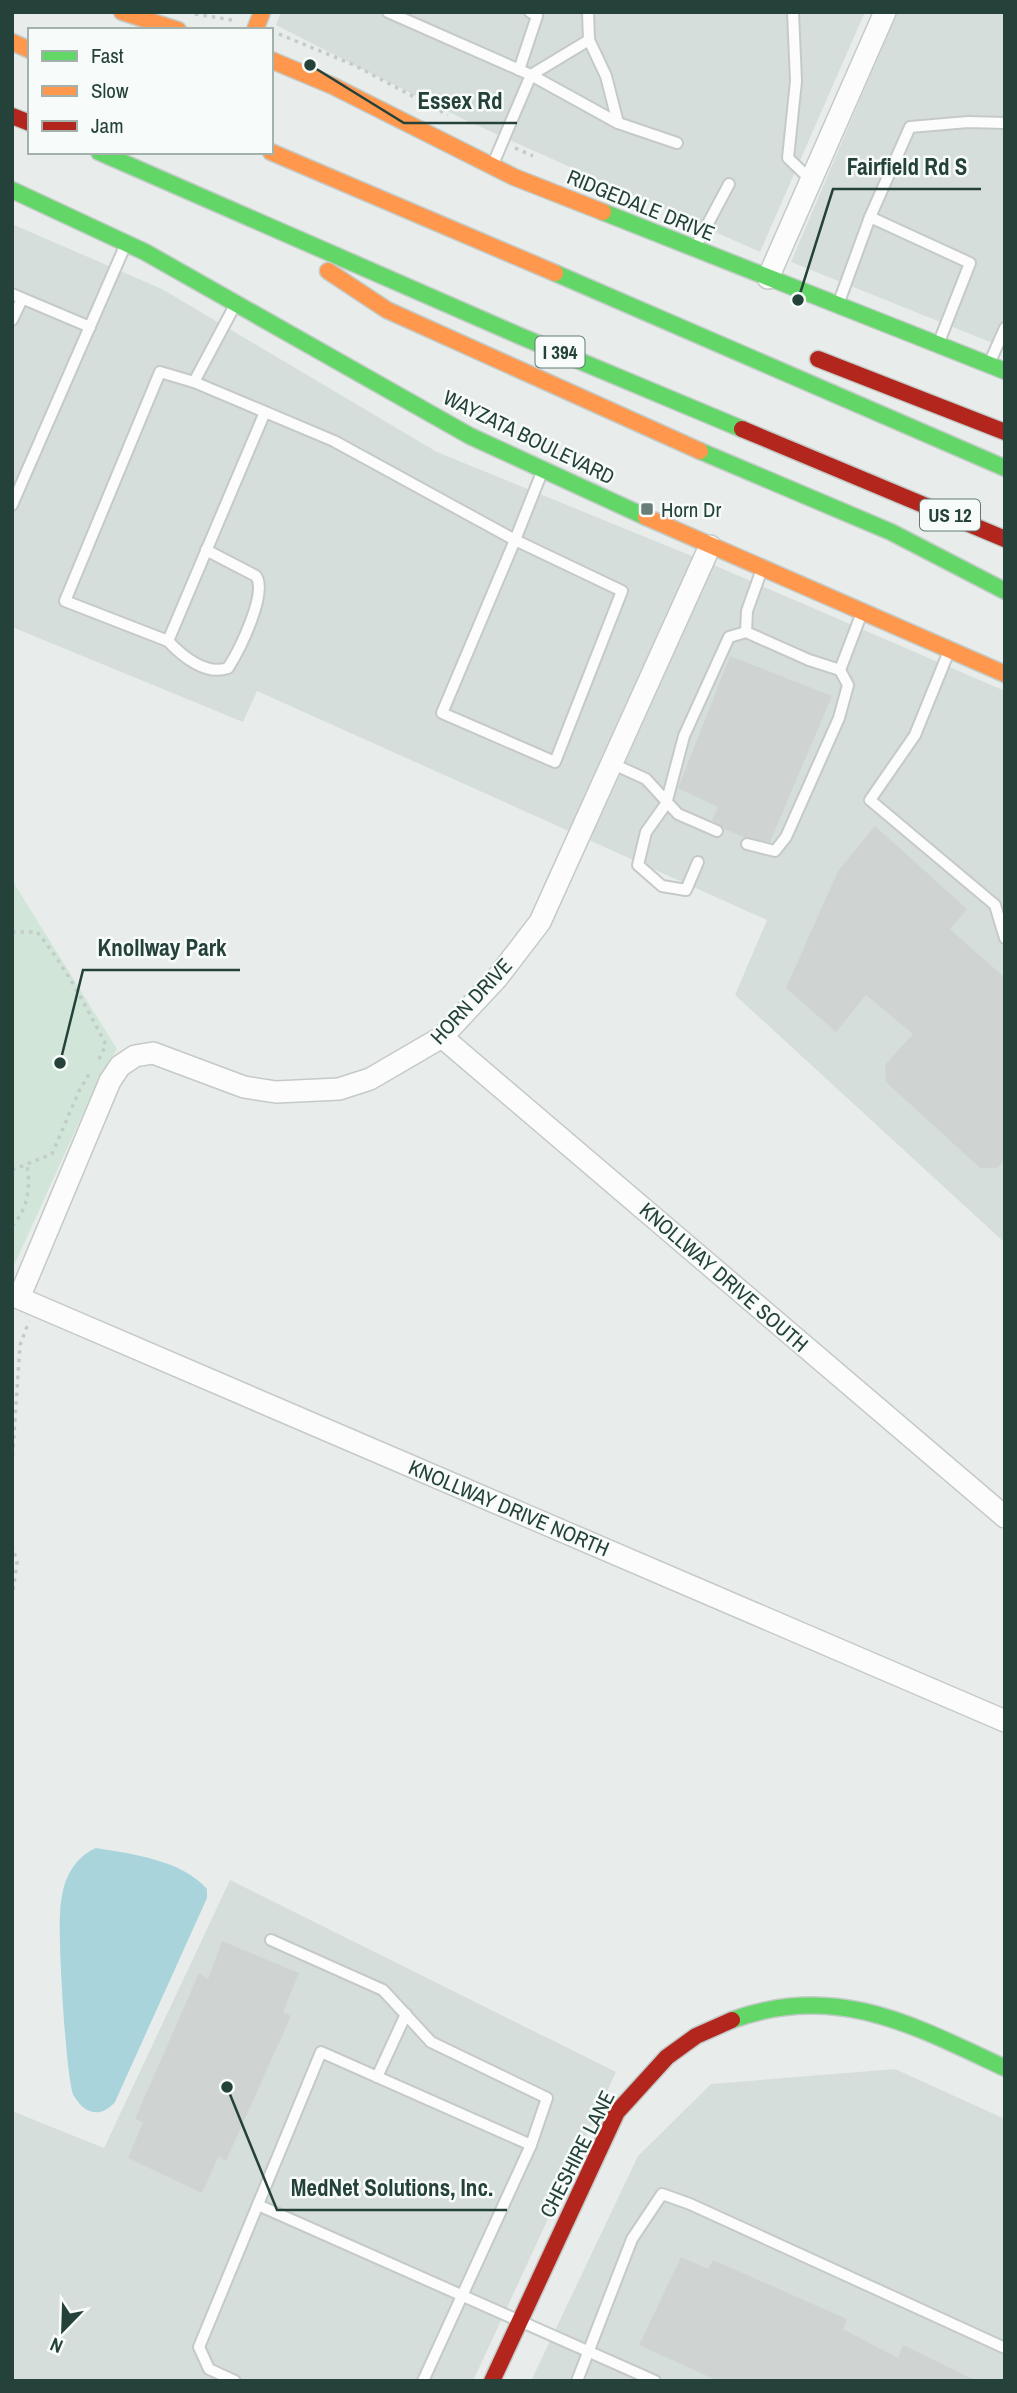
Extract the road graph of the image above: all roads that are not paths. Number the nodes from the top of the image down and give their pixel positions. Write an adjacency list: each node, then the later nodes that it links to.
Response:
1 (122, 12): 7 (main road)
2 (388, 12): 12 (lane)
3 (530, 12): 12 (lane)
4 (588, 12): 8 (lane)
5 (793, 12): 20 (lane)
6 (885, 12): 20 (street)
7 (172, 28)
8 (589, 40): 13 (lane); 14 (lane)
9 (12, 42): 10 (main road)
10 (28, 49)
11 (273, 61): 19 (main road, RIDGEDALE DRIVE)
12 (519, 69): 13 (lane)
13 (531, 75): 14 (lane); 19 (lane)
14 (618, 123): 16 (lane)
15 (1005, 123): 24 (lane)
16 (677, 142)
17 (273, 153): 31 (main road)
18 (104, 154): 23 (main road, I 394)
19 (492, 167): 26 (main road, RIDGEDALE DRIVE)
20 (811, 180): 27 (street)
21 (730, 184): 26 (lane)
22 (12, 190): 25 (main road, WAYZATA BOULEVARD)
23 (229, 207): 46 (main road, I 394); 54 (main road)
24 (870, 218): 30 (lane); 36 (lane)
25 (126, 243): 29 (main road, WAYZATA BOULEVARD); 33 (lane)
26 (695, 249): 27 (main road, RIDGEDALE DRIVE)
27 (768, 278): 30 (main road, RIDGEDALE DRIVE)
28 (17, 297): 32 (lane); 33 (lane)
29 (236, 303): 39 (lane); 45 (main road, WAYZATA BOULEVARD)
30 (837, 306): 36 (main road, RIDGEDALE DRIVE)
31 (665, 319): 35 (main road); 41 (main road)
32 (12, 320)
33 (90, 327): 47 (lane)
34 (1005, 328): 38 (lane)
35 (732, 332)
36 (938, 344): 38 (main road, RIDGEDALE DRIVE)
37 (808, 355): 42 (main road)
38 (997, 368)
39 (194, 382): 40 (lane); 57 (lane)
40 (264, 412): 49 (lane); 52 (lane)
41 (907, 425): 43 (main road); 44 (main road)
42 (1005, 432)
43 (1005, 461)
44 (1005, 468)
45 (542, 470): 49 (lane); 50 (main road, WAYZATA BOULEVARD)
46 (894, 491): 48 (main road, US 12); 51 (main road, I 394)
47 (12, 505)
48 (1005, 539)
49 (515, 540): 49 (lane)
50 (710, 547): 53 (main road, WAYZATA BOULEVARD); 61 (street, HORN DRIVE)
51 (1005, 548)
52 (206, 550): 57 (lane); 57 (lane)
53 (762, 569): 55 (main road, WAYZATA BOULEVARD); 56 (lane)
54 (1005, 591)
55 (862, 613): 58 (main road, WAYZATA BOULEVARD); 59 (lane)
56 (746, 632): 59 (lane); 62 (lane)
57 (167, 641)
58 (949, 651): 60 (main road, WAYZATA BOULEVARD); 66 (lane)
59 (839, 670): 64 (lane)
60 (1005, 674)
61 (613, 764): 62 (lane); 67 (street, HORN DRIVE)
62 (666, 804): 63 (lane); 65 (lane)
63 (717, 831)
64 (747, 844)
65 (698, 862)
66 (1005, 938)
67 (442, 1037): 68 (street, HORN DRIVE); 69 (street, KNOLLWAY DRIVE SOUTH)
68 (22, 1299): 70 (street, KNOLLWAY DRIVE NORTH)
69 (1005, 1517)
70 (1005, 1721)
71 (271, 1940): 72 (lane)
72 (405, 2014): 74 (lane); 75 (lane)
73 (1005, 2068): 78 (main road, CHESHIRE LANE)
74 (377, 2077): 75 (lane); 76 (lane)
75 (531, 2145): 77 (lane)
76 (258, 2206): 77 (lane); 81 (lane)
77 (463, 2294): 78 (lane); 82 (lane)
78 (519, 2321): 80 (lane); 83 (main road, CHESHIRE LANE)
79 (1005, 2347): 80 (lane)
80 (591, 2351): 84 (lane); 85 (lane)
81 (235, 2381)
82 (423, 2381)
83 (492, 2381)
84 (577, 2381)
85 (655, 2381)

